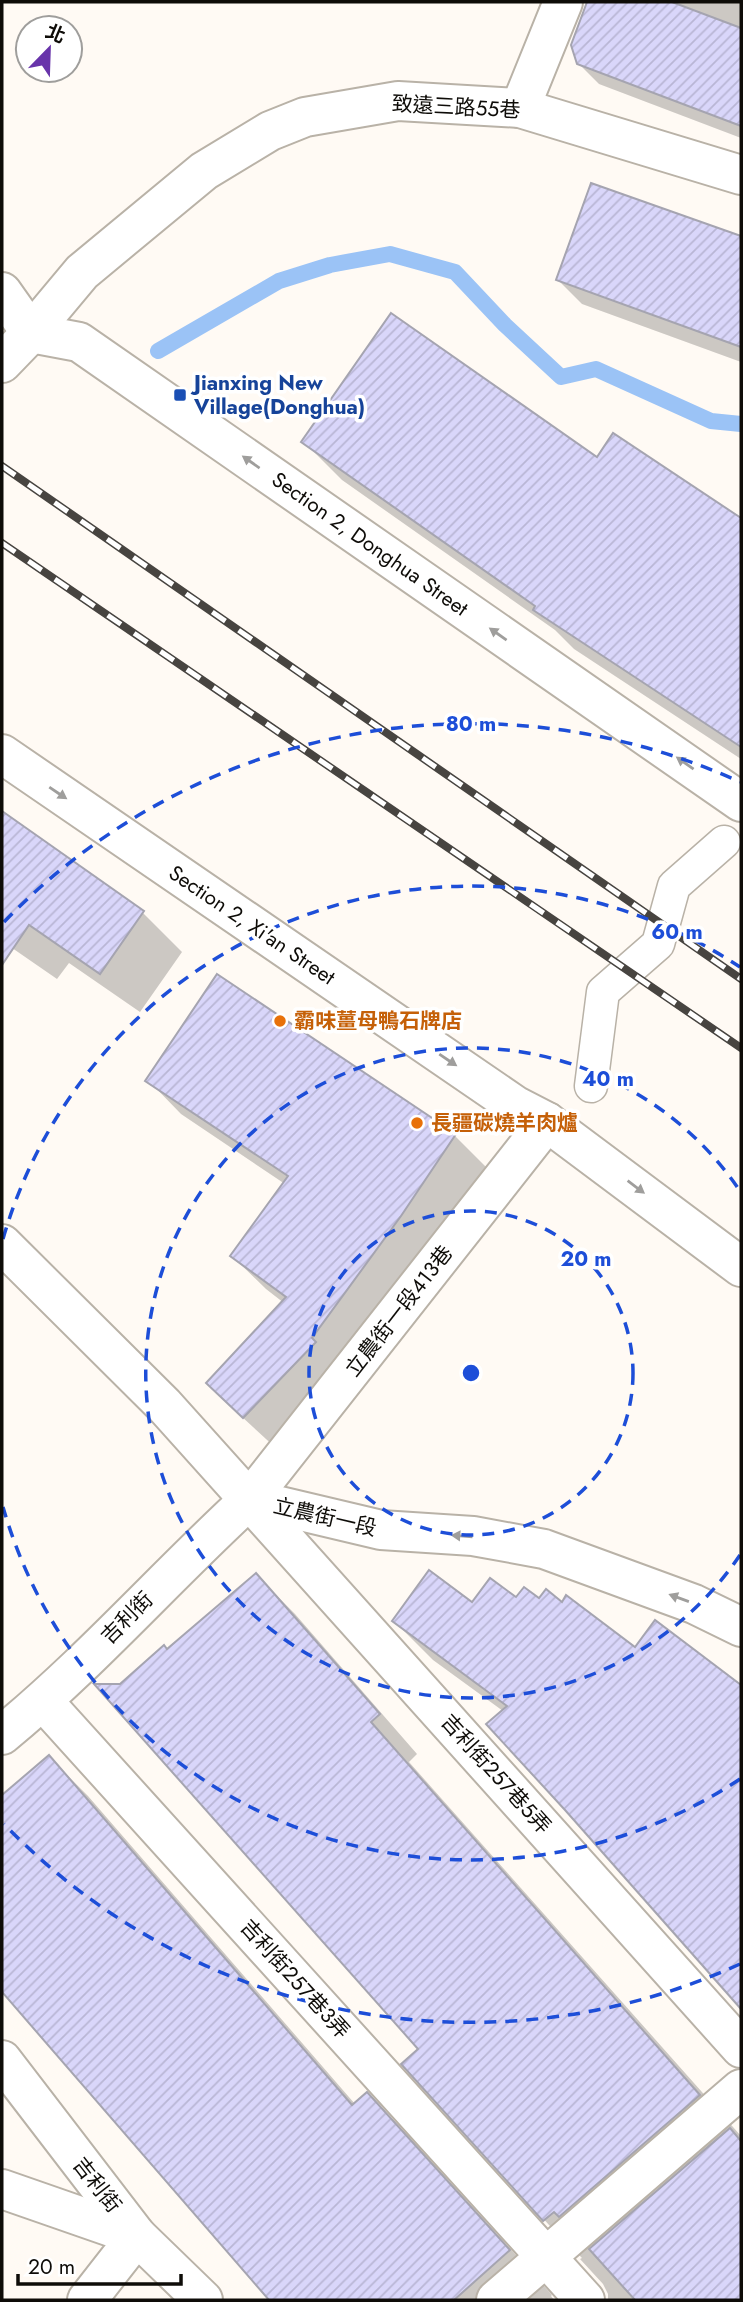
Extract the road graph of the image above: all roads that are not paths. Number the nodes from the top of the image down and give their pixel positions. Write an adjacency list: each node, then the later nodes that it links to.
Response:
1 (563, 2): 2 (street)
2 (520, 108): 3 (street, 致遠三路55巷); 5 (street, 致遠三路55巷)
3 (741, 174)
4 (2, 292): 5 (street)
5 (32, 333): 6 (street, 致遠三路55巷); 8 (street, Section 2, Donghua Street, one-way to 5)
6 (2, 363)
7 (2, 754): 11 (street, Section 2, Xi'an Street, one-way to 11)
8 (741, 802)
9 (724, 842): 10 (street)
10 (591, 1086)
11 (547, 1122): 13 (street, Section 2, Xi'an Street, one-way to 13); 14 (street, 立農街一段413巷)
12 (2, 1244): 14 (street, 立農街一段)
13 (741, 1267)
14 (250, 1499): 15 (street, 立農街一段, one-way to 14); 16 (street, 吉利街); 18 (street, 吉利街257巷5弄)
15 (741, 1627)
16 (43, 1701): 17 (street, 吉利街); 23 (street, 吉利街257巷3弄)
17 (2, 1735)
18 (741, 2048)
19 (2, 2060): 22 (street, 吉利街)
20 (741, 2089): 23 (street)
21 (2, 2189): 22 (street)
22 (137, 2236): 24 (street); 25 (street, 吉利街)
23 (548, 2257): 26 (street); 27 (street, 吉利街257巷3弄)
24 (87, 2300)
25 (203, 2300)
26 (496, 2300)
27 (585, 2300)

